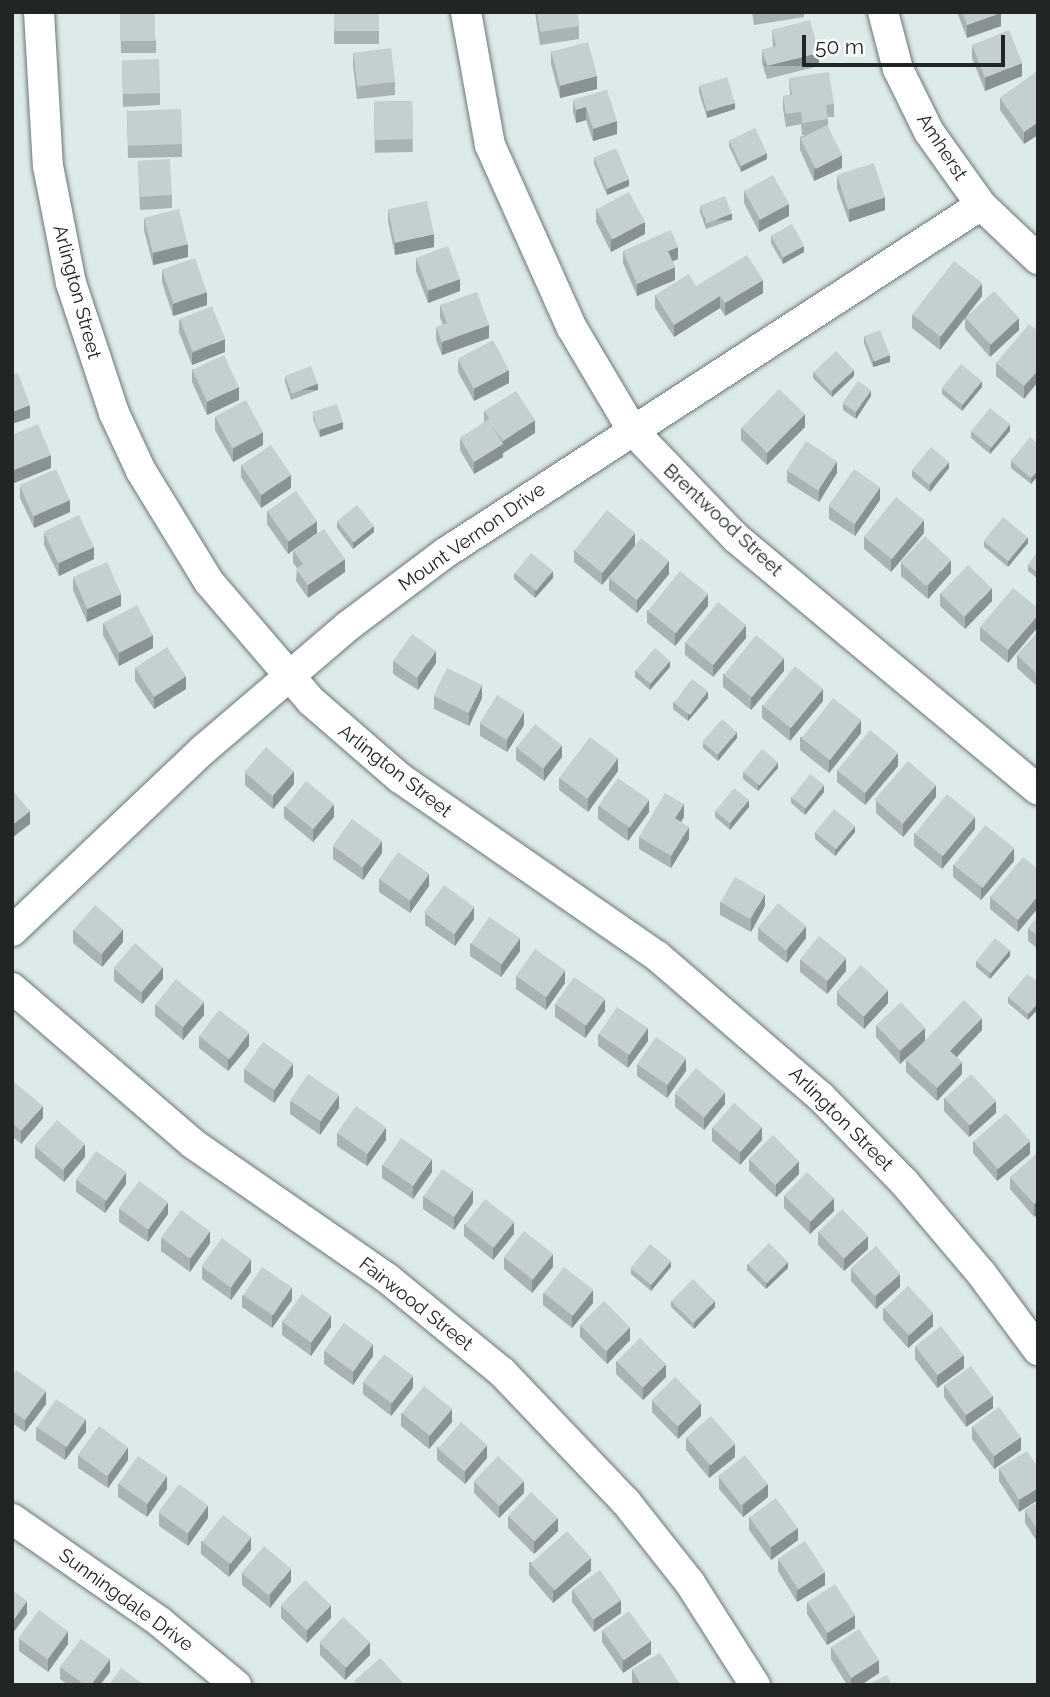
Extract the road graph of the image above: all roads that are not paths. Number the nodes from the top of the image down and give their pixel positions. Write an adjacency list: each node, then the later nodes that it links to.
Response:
1 (39, 12): 7 (street, Arlington Street)
2 (466, 12): 6 (street, Brentwood Street)
3 (883, 12): 4 (street, Amherst)
4 (981, 205): 5 (street, Amherst); 6 (street, Mount Vernon Drive)
5 (1038, 259)
6 (633, 431): 7 (street, Mount Vernon Drive); 8 (street, Brentwood Street)
7 (289, 678): 9 (street, Mount Vernon Drive); 11 (street, Arlington Street)
8 (1038, 790)
9 (12, 932)
10 (12, 988): 14 (street, Fairwood Street)
11 (1038, 1350)
12 (12, 1518): 13 (street, Sunningdale Drive)
13 (236, 1685)
14 (755, 1685)

